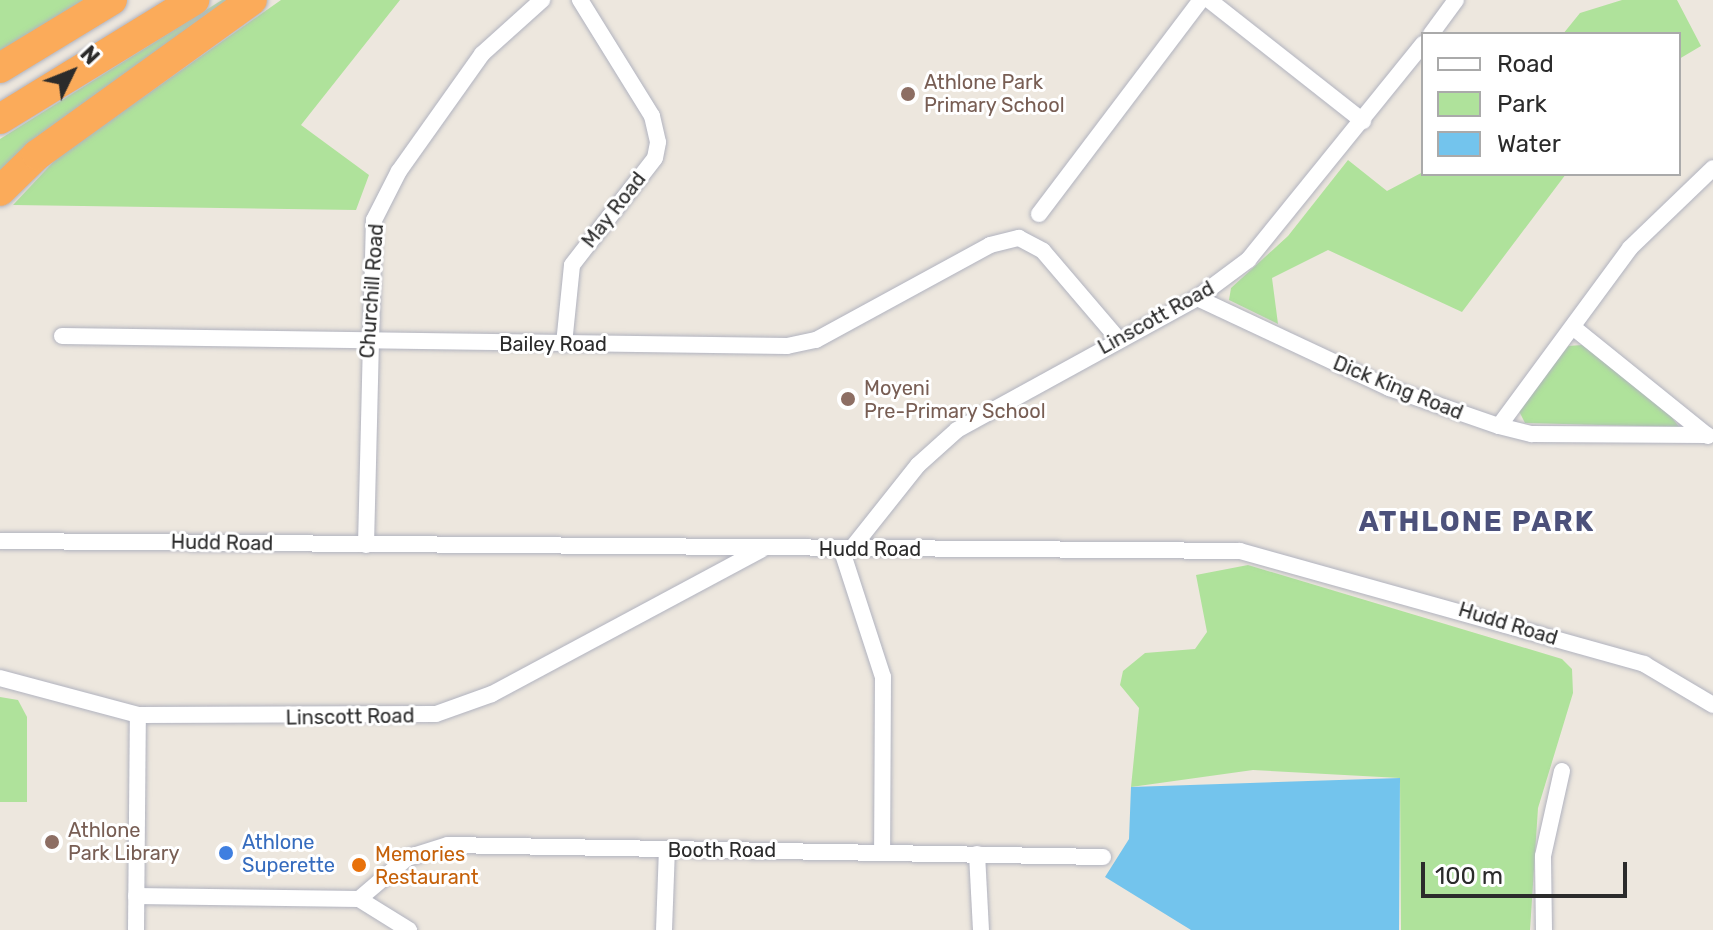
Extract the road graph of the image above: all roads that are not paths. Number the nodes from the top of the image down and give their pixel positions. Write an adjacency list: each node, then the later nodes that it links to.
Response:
1 (112, 0): 11 (highway)
2 (194, 0): 12 (highway)
3 (252, 0): 15 (highway)
4 (542, 0): 21 (street, Churchill Road)
5 (580, 0): 22 (street, May Road)
6 (1201, 0): 16 (street)
7 (1209, 0): 13 (street)
8 (1456, 0): 9 (street)
9 (1432, 32)
10 (1421, 47): 13 (street, Linscott Road)
11 (0, 68)
12 (0, 119)
13 (1363, 121): 17 (street, Linscott Road)
14 (1713, 168): 18 (street)
15 (0, 191)
16 (1039, 214)
17 (1197, 298): 20 (street, Linscott Road); 23 (street, Dick King Road)
18 (1574, 328): 23 (street); 24 (street, Dick King Road)
19 (62, 336): 21 (street, Bailey Road)
20 (1119, 340): 22 (street, Bailey Road); 27 (street, Linscott Road)
21 (367, 342): 22 (street, Bailey Road); 26 (street, Churchill Road)
22 (564, 344)
23 (1499, 426): 24 (street, Dick King Road)
24 (1710, 437)
25 (0, 541): 26 (street, Hudd Road)
26 (366, 545): 28 (street, Hudd Road)
27 (847, 548): 28 (street, Hudd Road); 30 (street, Hudd Road); 33 (street)
28 (762, 549): 31 (street, Linscott Road)
29 (0, 678): 31 (street, Linscott Road)
30 (1713, 705)
31 (138, 715): 37 (street)
32 (1562, 771): 43 (street)
33 (882, 849): 34 (street, Booth Road); 35 (street, Booth Road)
34 (667, 850): 38 (street, Booth Road); 41 (street)
35 (977, 854): 36 (street, Booth Road); 42 (street)
36 (1103, 857)
37 (136, 896): 38 (street); 39 (street)
38 (359, 899): 40 (street)
39 (136, 930)
40 (409, 930)
41 (664, 930)
42 (981, 930)
43 (1544, 930)

